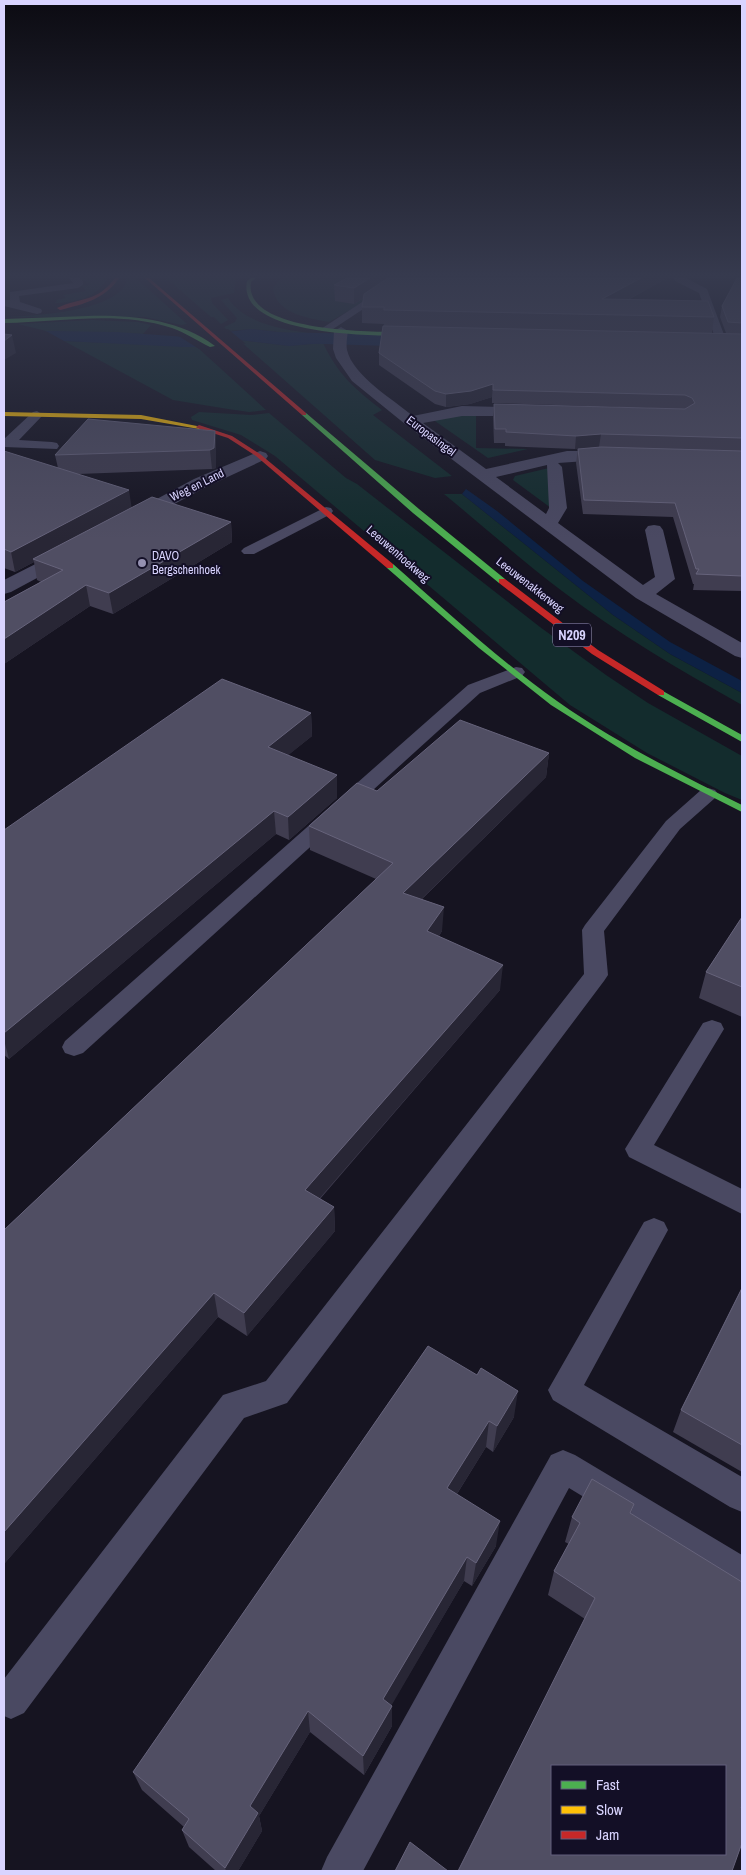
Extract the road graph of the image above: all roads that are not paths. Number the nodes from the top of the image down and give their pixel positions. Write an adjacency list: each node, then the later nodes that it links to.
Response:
1 (247, 366): 23 (main road, Leeuwenakkerweg / N209)
2 (348, 366): 6 (street, Europasingel)
3 (545, 412): 6 (street)
4 (4, 414): 5 (main road, Leeuwenhoekweg)
5 (37, 415): 7 (lane); 10 (main road, Leeuwenhoekweg)
6 (410, 421): 12 (street, Europasingel)
7 (6, 443): 8 (lane)
8 (52, 446)
9 (627, 455): 12 (street)
10 (260, 456): 13 (main road, Leeuwenhoekweg); 15 (street, Weg en Land)
11 (554, 467): 14 (street)
12 (483, 475): 14 (street, Europasingel)
13 (326, 511): 18 (lane); 22 (main road, Leeuwenhoekweg)
14 (549, 523): 20 (street, Europasingel)
15 (121, 525)
16 (654, 530): 20 (street)
17 (88, 543): 19 (street)
18 (249, 551)
19 (4, 588)
20 (643, 594): 21 (street, Europasingel)
21 (742, 652)
22 (516, 672): 24 (main road, Leeuwenhoekweg); 27 (lane)
23 (742, 738)
24 (708, 794): 25 (main road, Leeuwenhoekweg); 32 (lane)
25 (742, 809)
26 (712, 1029): 28 (lane)
27 (74, 1047)
28 (742, 1202)
29 (654, 1230): 30 (lane)
30 (742, 1496)
31 (742, 1574): 33 (lane)
32 (11, 1700)
33 (341, 1871)

